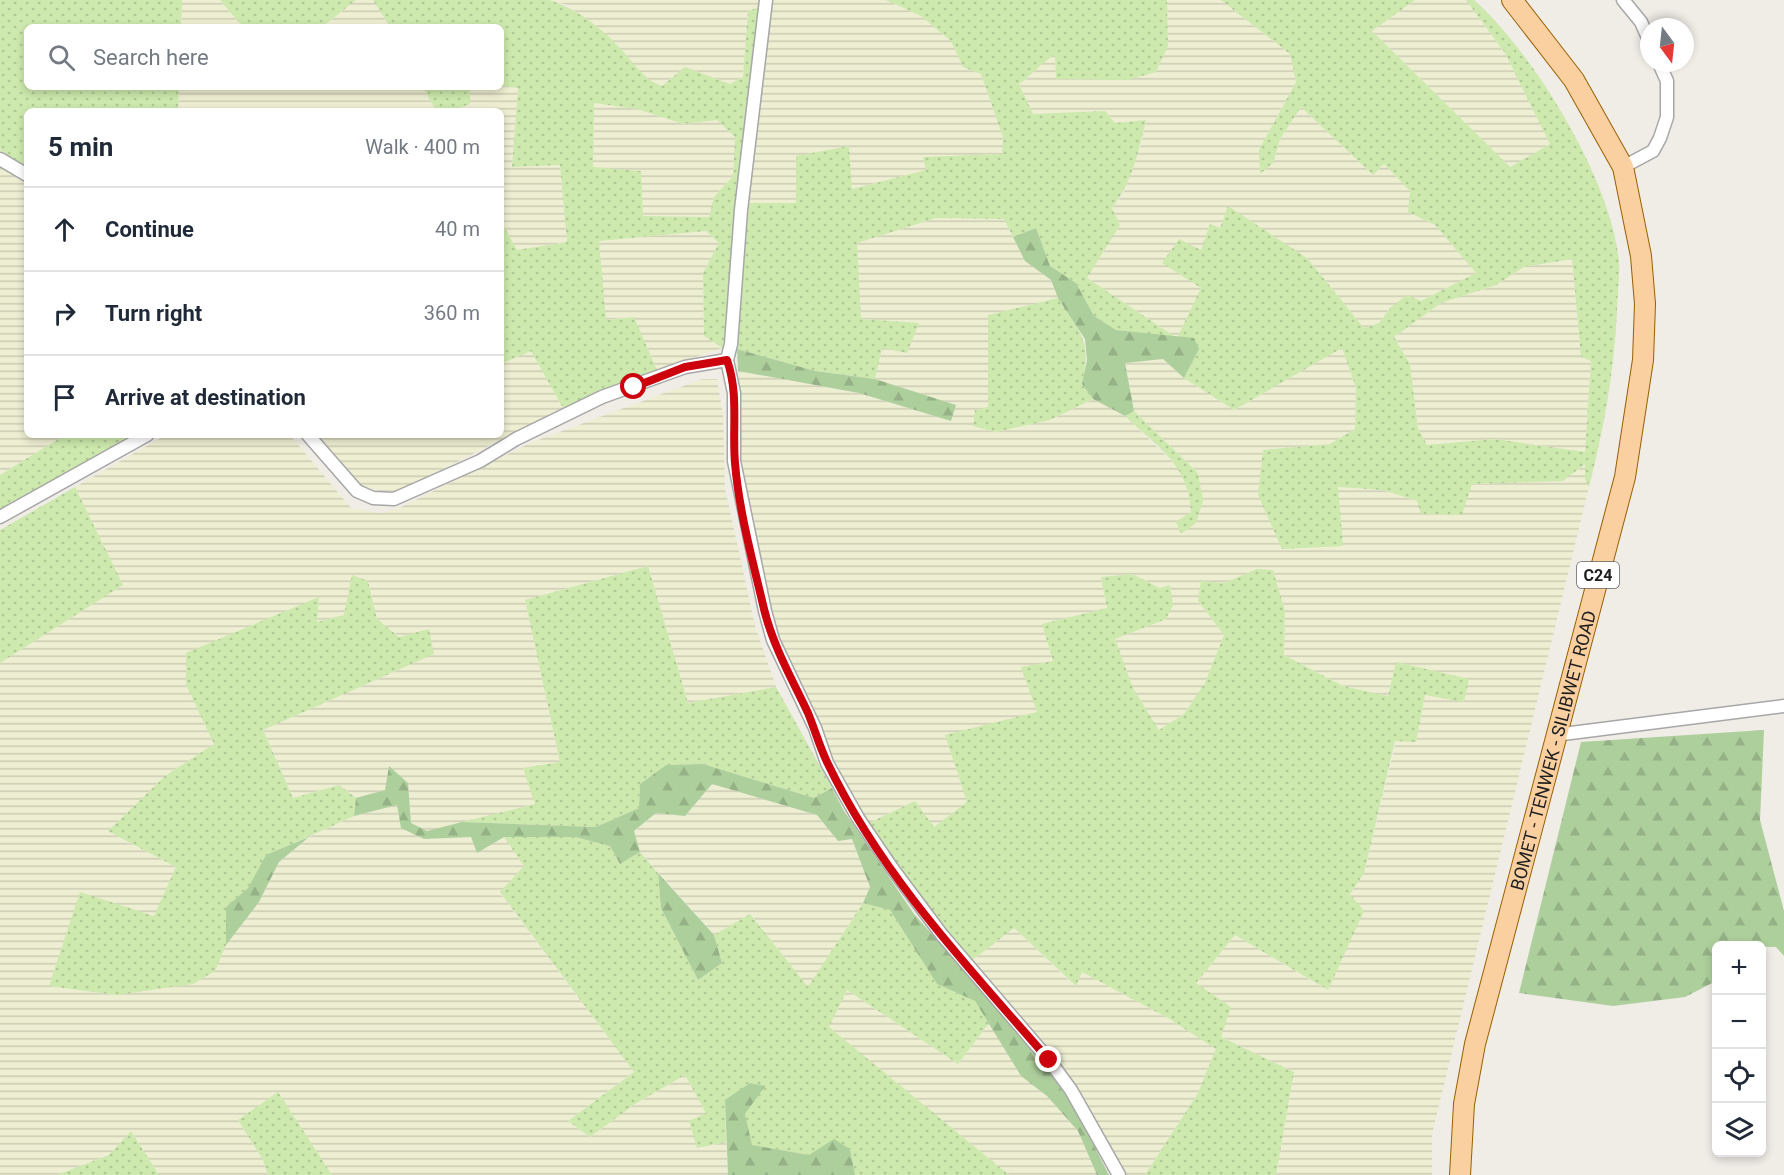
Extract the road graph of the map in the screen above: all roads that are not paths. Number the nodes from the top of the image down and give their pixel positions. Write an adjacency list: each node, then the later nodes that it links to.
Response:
1 (766, 0): 9 (street)
2 (1512, 0): 7 (main road, BOMET - TENWEK - SILIBWET ROAD / C24)
3 (1623, 0): 4 (street)
4 (1640, 21)
5 (1663, 72): 7 (street)
6 (0, 159): 8 (street)
7 (1623, 167): 14 (main road, BOMET - TENWEK - SILIBWET ROAD / C24)
8 (24, 173)
9 (727, 360): 11 (street); 15 (street)
10 (142, 438): 12 (street)
11 (311, 438)
12 (0, 517)
13 (1784, 706): 14 (street)
14 (1555, 735): 16 (main road, BOMET - TENWEK - SILIBWET ROAD / C24)
15 (1119, 1175)
16 (1460, 1175)

